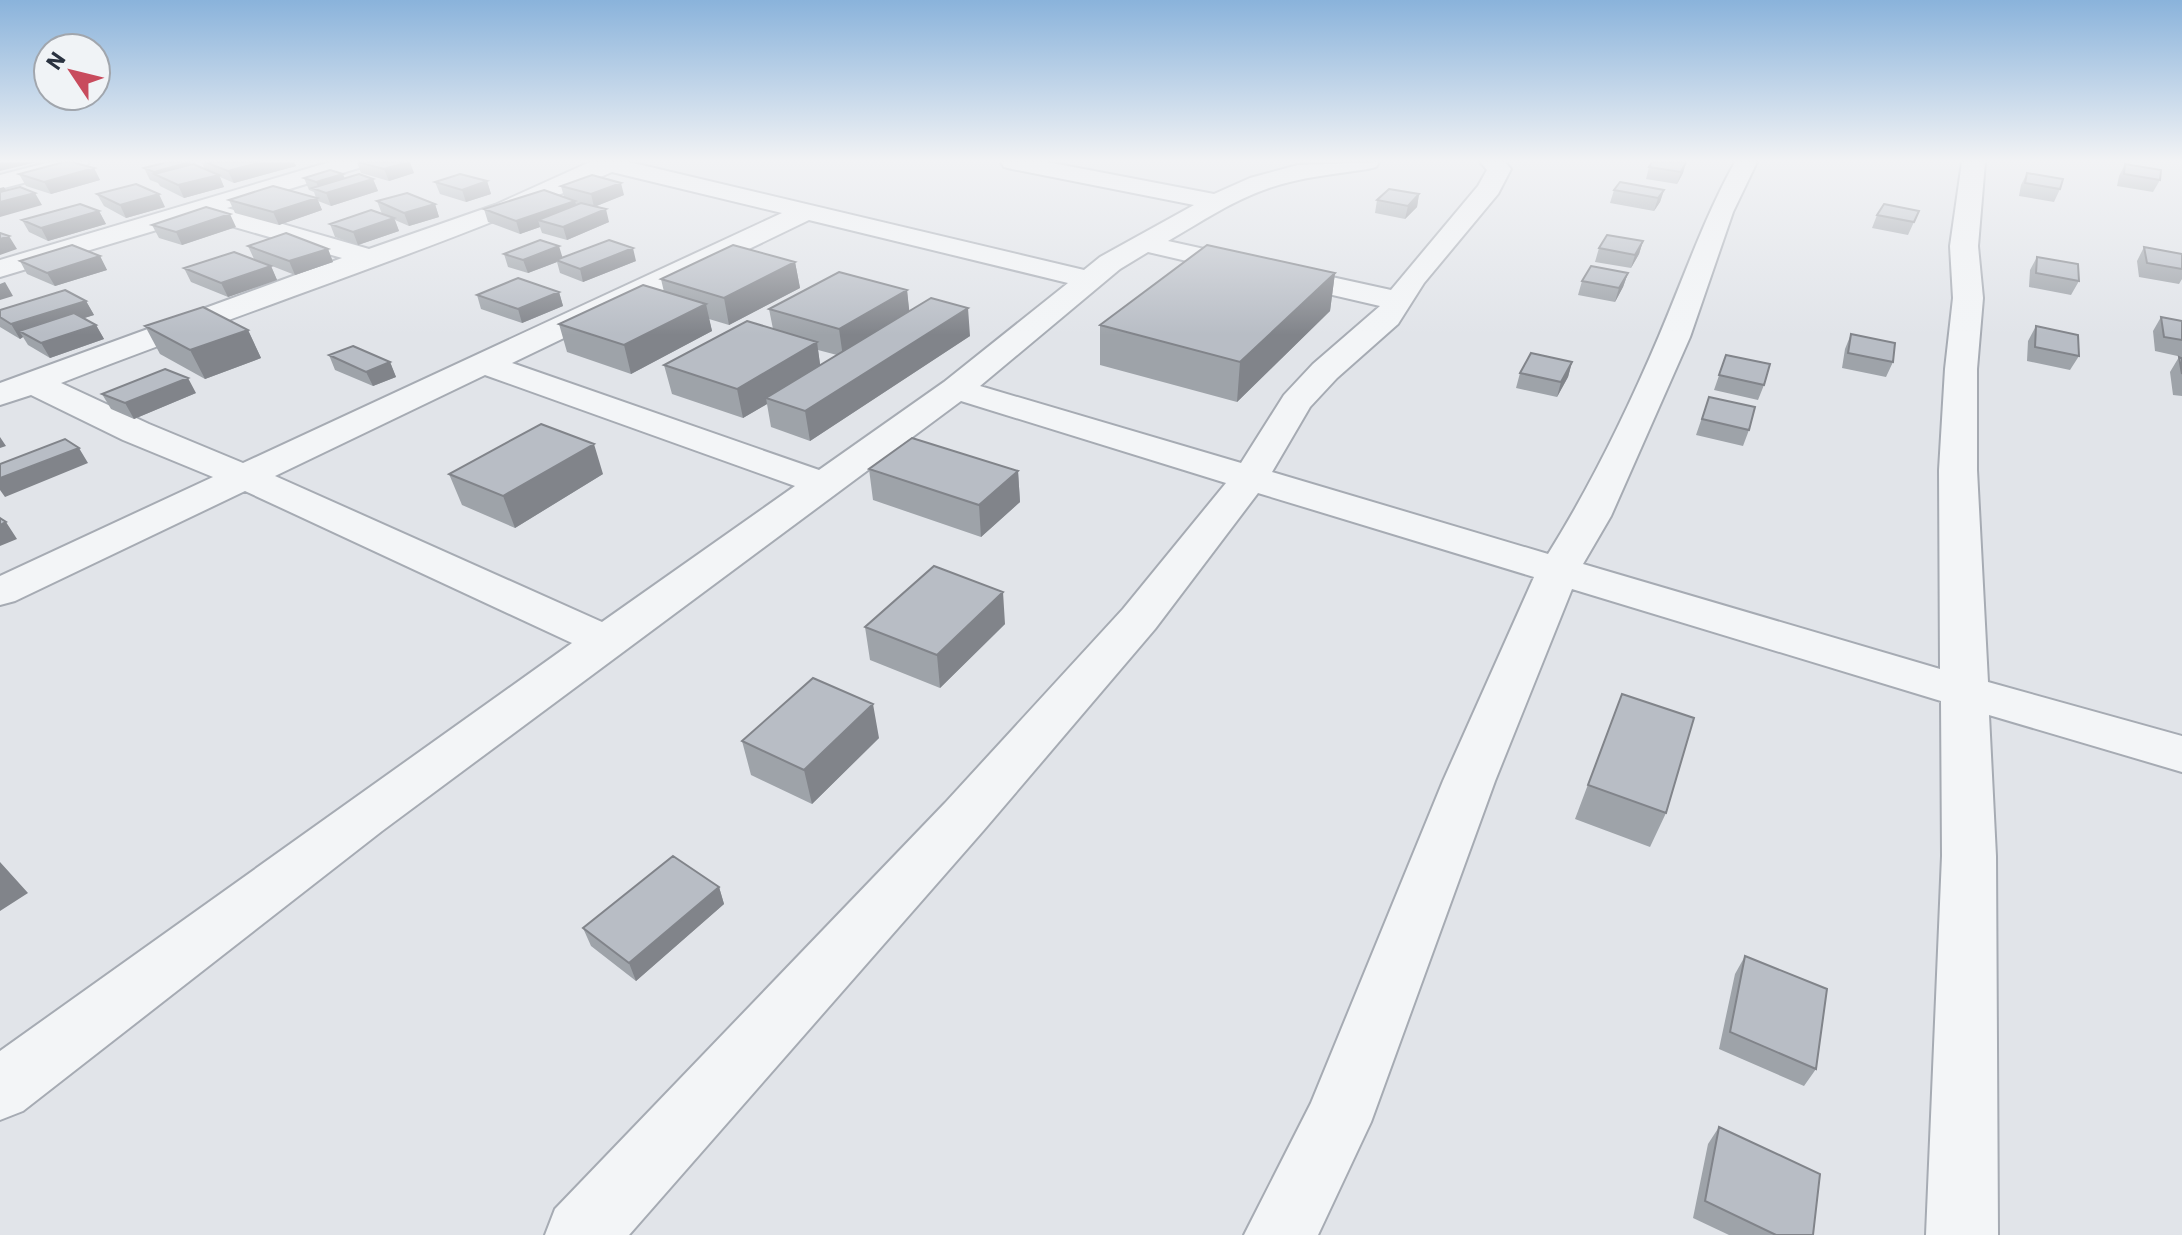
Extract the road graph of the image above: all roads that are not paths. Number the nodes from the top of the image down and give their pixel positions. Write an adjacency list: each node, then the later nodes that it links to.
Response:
1 (165, 220): 12 (street)
2 (238, 220): 11 (street)
3 (478, 220): 11 (street)
4 (789, 220): 15 (street)
5 (848, 220): 13 (street)
6 (1185, 220): 10 (street)
7 (1463, 220): 14 (street)
8 (1717, 220): 21 (street)
9 (1967, 220): 24 (street)
10 (1143, 243): 13 (street); 14 (street)
11 (372, 258): 16 (street)
12 (0, 269)
13 (1086, 279): 17 (street)
14 (1399, 301): 19 (street)
15 (482, 364): 18 (street); 20 (street)
16 (17, 389): 18 (street)
17 (956, 389): 19 (street); 20 (street)
18 (243, 476): 22 (street); 23 (street)
19 (1250, 478): 21 (street); 27 (street)
20 (825, 484): 23 (street)
21 (1558, 571): 24 (street); 28 (street)
22 (0, 592)
23 (607, 641): 26 (street)
24 (1967, 694): 25 (street); 29 (street)
25 (2182, 754)
26 (0, 1089)
27 (581, 1235)
28 (1280, 1235)
29 (1962, 1235)

